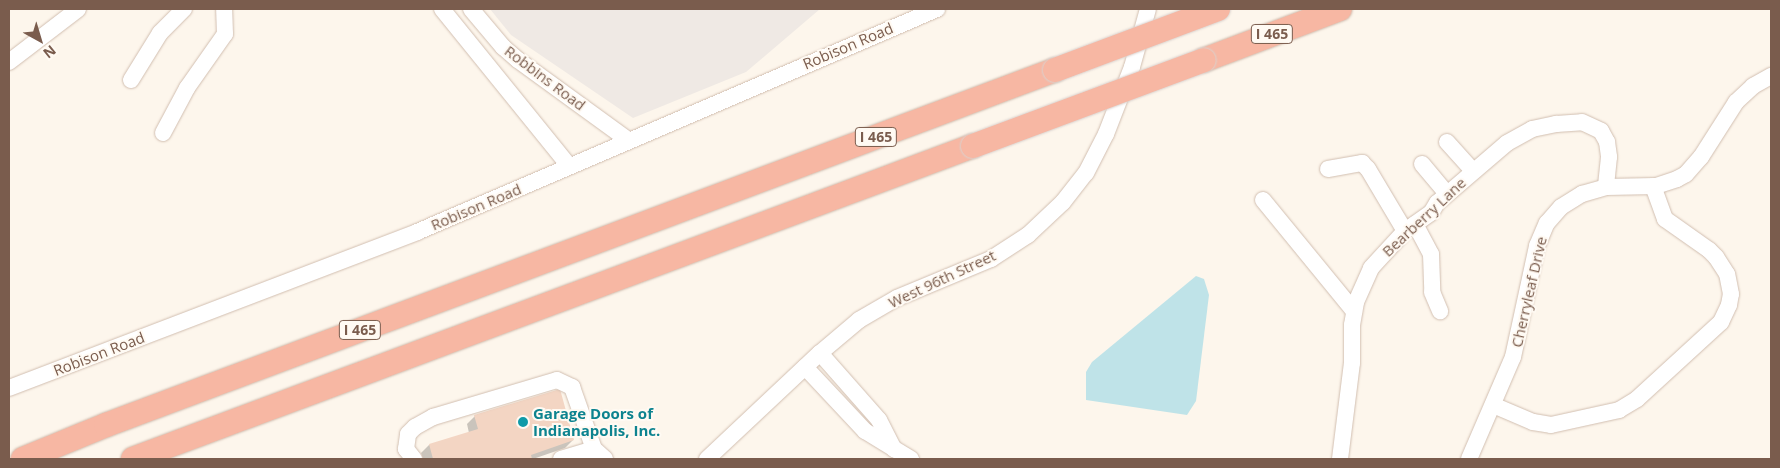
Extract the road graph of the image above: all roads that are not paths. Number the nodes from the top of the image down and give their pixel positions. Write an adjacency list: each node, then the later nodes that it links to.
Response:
1 (78, 9): 10 (street)
2 (184, 9): 12 (street)
3 (224, 9): 13 (street)
4 (442, 9): 17 (street)
5 (470, 9): 14 (street, Robbins Road)
6 (937, 9): 14 (street, Robison Road)
7 (1148, 9): 27 (street, West 96th Street)
8 (1218, 9): 33 (highway, I 465, bridge)
9 (1340, 9): 34 (highway, I 465, bridge)
10 (9, 62)
11 (1771, 76): 20 (street, Cherryleaf Drive)
12 (131, 80)
13 (163, 133)
14 (628, 140): 17 (street, Robison Road)
15 (1448, 142): 19 (street)
16 (1422, 164): 22 (street)
17 (569, 166): 29 (street, Robison Road)
18 (1328, 169): 24 (street)
19 (1473, 171): 21 (street, Bearberry Lane); 22 (street, Bearberry Lane)
20 (1654, 186): 21 (street, Cherryleaf Drive); 30 (street)
21 (1606, 187): 30 (street, Cherryleaf Drive)
22 (1447, 194): 24 (street, Bearberry Lane)
23 (1263, 200): 25 (street)
24 (1410, 227): 25 (street, Bearberry Lane); 26 (street)
25 (1354, 311): 39 (street, Bearberry Lane)
26 (1440, 311)
27 (820, 353): 28 (street, West 96th Street); 31 (street)
28 (805, 367): 31 (street); 37 (street, West 96th Street)
29 (9, 388)
30 (1493, 405): 40 (street, Cherryleaf Drive)
31 (894, 449): 38 (street)
32 (599, 454): 35 (street); 36 (street)
33 (23, 459)
34 (133, 459)
35 (414, 459)
36 (560, 459)
37 (707, 459)
38 (911, 459)
39 (1340, 459)
40 (1469, 459)

